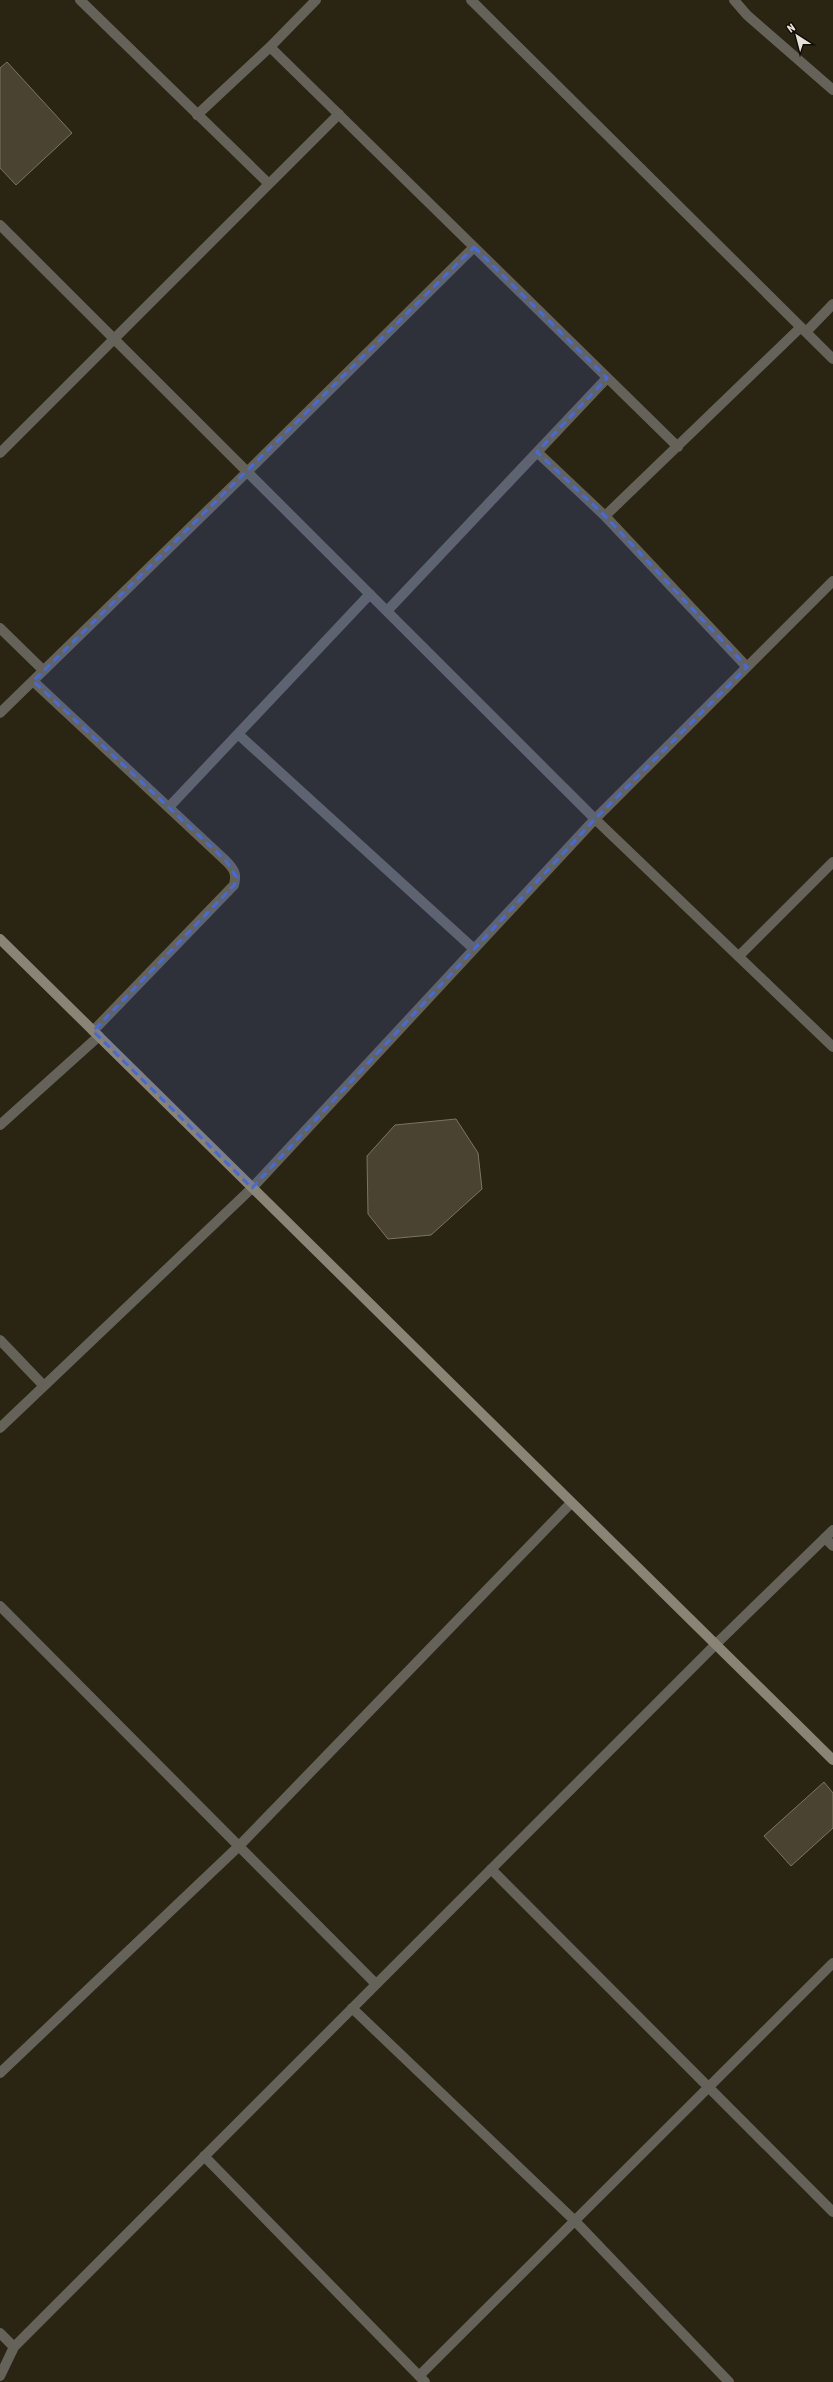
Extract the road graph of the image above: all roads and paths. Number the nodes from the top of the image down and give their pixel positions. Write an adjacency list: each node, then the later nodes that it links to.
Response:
1 (80, 0): 8 (street)
2 (316, 0): 5 (street)
3 (471, 0): 13 (street)
4 (734, 0): 6 (street)
5 (270, 47): 7 (street); 8 (street)
6 (833, 90)
7 (339, 114): 9 (street); 11 (street)
8 (197, 115): 9 (street)
9 (269, 184): 14 (street)
10 (0, 225): 14 (street)
11 (474, 247): 16 (street); 20 (street)
12 (833, 304): 13 (street)
13 (804, 329): 15 (street); 17 (street)
14 (113, 338): 19 (street); 20 (street)
15 (833, 359)
16 (607, 378): 17 (street); 18 (street)
17 (678, 447): 21 (street)
18 (537, 452): 21 (street); 24 (street)
19 (0, 453)
20 (248, 472): 23 (street); 27 (street)
21 (605, 516): 26 (street)
22 (833, 581): 26 (street)
23 (370, 594): 24 (street); 30 (street)
24 (387, 611): 32 (street)
25 (0, 628): 27 (street)
26 (747, 667): 32 (street)
27 (43, 670): 28 (street)
28 (33, 681): 29 (street); 31 (street)
29 (0, 713)
30 (238, 734): 31 (street); 35 (street)
31 (169, 807): 37 (street)
32 (595, 818): 35 (street); 36 (street)
33 (833, 862): 36 (street)
34 (0, 939): 37 (street)
35 (474, 949): 40 (street)
36 (739, 956): 38 (street)
37 (96, 1034): 39 (street); 40 (street)
38 (833, 1047)
39 (0, 1125)
40 (252, 1188): 42 (street); 44 (street)
41 (0, 1340): 42 (street)
42 (44, 1386): 43 (street)
43 (0, 1428)
44 (571, 1503): 49 (street); 51 (street)
45 (833, 1530): 46 (street)
46 (824, 1538): 47 (street); 49 (street)
47 (833, 1546)
48 (0, 1606): 51 (street)
49 (715, 1645): 50 (street); 52 (street)
50 (833, 1760)
51 (239, 1846): 54 (street); 56 (street)
52 (491, 1869): 54 (street); 57 (street)
53 (833, 1963): 57 (street)
54 (376, 1984): 55 (street)
55 (352, 2008): 58 (street); 60 (street)
56 (0, 2073)
57 (708, 2089): 59 (street); 60 (street)
58 (204, 2156): 62 (street); 64 (street)
59 (833, 2212)
60 (576, 2221): 64 (street); 65 (street)
61 (0, 2333): 62 (street)
62 (14, 2347): 63 (street)
63 (0, 2376)
64 (422, 2379)
65 (729, 2382)

